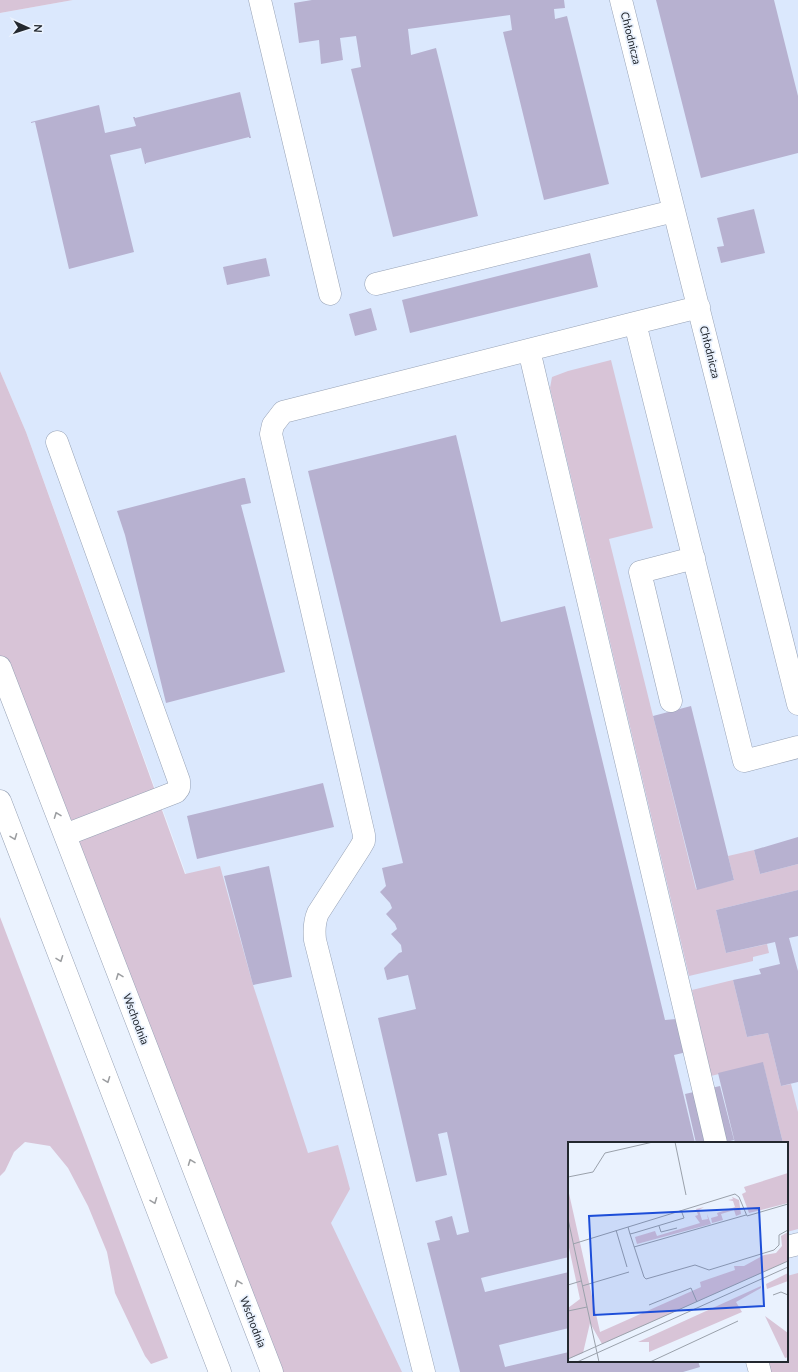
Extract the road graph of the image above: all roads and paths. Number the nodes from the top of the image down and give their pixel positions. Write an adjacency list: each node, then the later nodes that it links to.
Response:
1 (260, 0): 5 (street)
2 (621, 0): 3 (street, Chłodnicza)
3 (674, 211): 4 (street); 6 (street, Chłodnicza)
4 (376, 284)
5 (330, 294)
6 (699, 307): 7 (street); 13 (street, Chłodnicza)
7 (635, 323): 8 (street); 10 (street)
8 (529, 350): 17 (street); 23 (street)
9 (57, 442): 16 (street)
10 (694, 558): 12 (street); 14 (street)
11 (0, 667): 16 (street, Wschodnia, one-way to 11)
12 (671, 701)
13 (798, 704)
14 (798, 747)
15 (0, 801): 21 (street, one-way to 21)
16 (65, 835): 22 (street, Wschodnia, one-way to 16)
17 (716, 1142)
18 (798, 1244): 19 (street)
19 (788, 1247)
20 (757, 1362): 24 (street)
21 (220, 1372)
22 (272, 1372)
23 (424, 1372)
24 (760, 1372)

